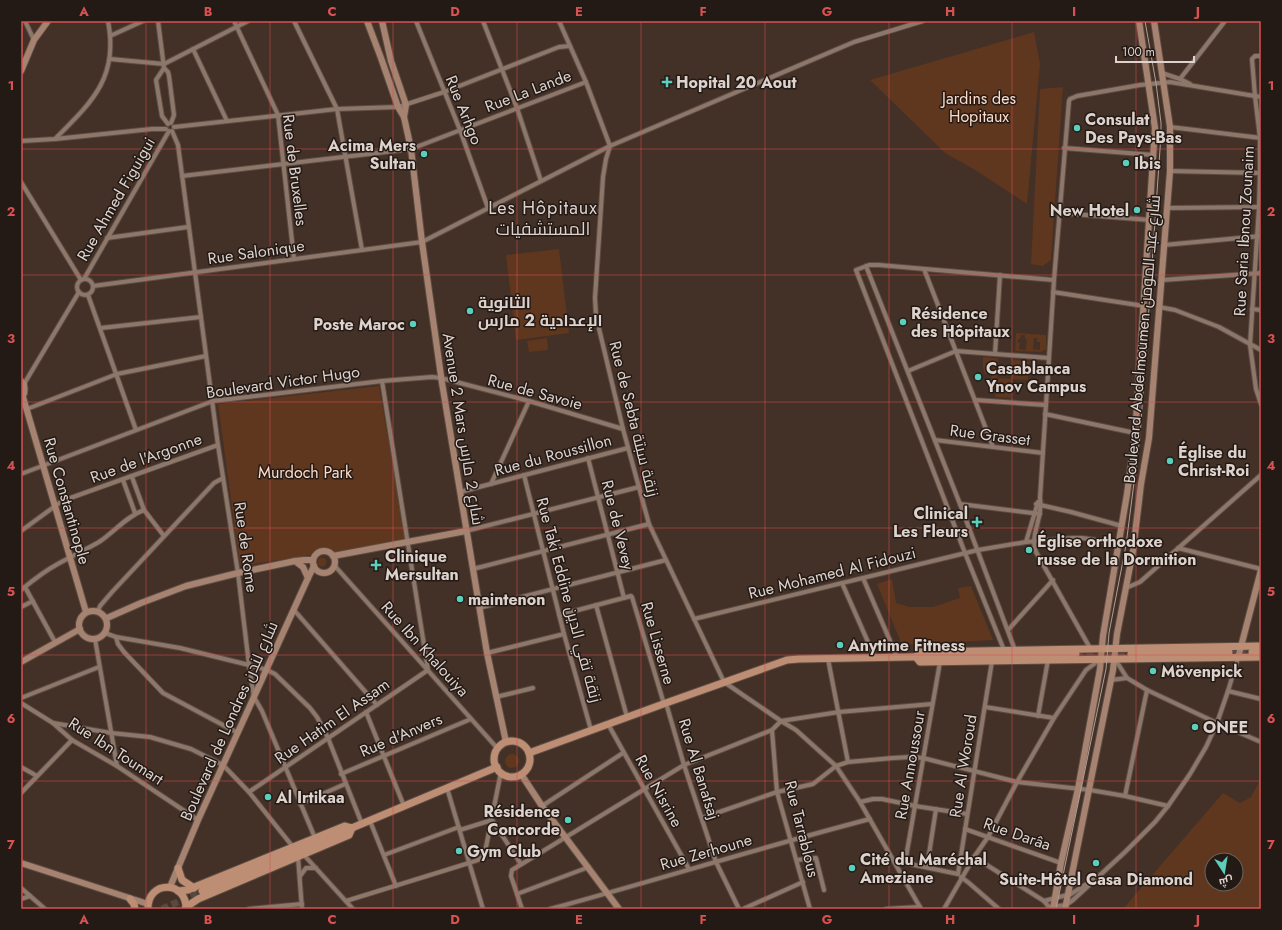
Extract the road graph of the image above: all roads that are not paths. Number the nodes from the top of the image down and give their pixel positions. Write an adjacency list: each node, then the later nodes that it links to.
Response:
1 (25, 21): 21 (street)
2 (48, 21): 21 (main road)
3 (108, 21): 19 (street)
4 (143, 21): 19 (street)
5 (158, 21): 27 (street)
6 (234, 21): 18 (street, Rue de Bruxelles)
7 (248, 21): 18 (street)
8 (294, 21): 42 (street)
9 (367, 21): 40 (main road, Avenue 2 Mars شارع 2 مارس)
10 (382, 21): 39 (main road, Avenue 2 Mars شارع 2 مارس)
11 (416, 21): 36 (street, Rue Arhgo)
12 (484, 21): 28 (street)
13 (559, 21): 20 (street)
14 (923, 21): 52 (street, Rue Salonique)
15 (1139, 21): 34 (main road, Boulevard Abdelmoumen شارع عبد المومن)
16 (1154, 21): 30 (main road, Boulevard Abdelmoumen شارع عبد المومن)
17 (1225, 21): 31 (street)
18 (236, 27): 24 (street); 43 (street, Rue de Bruxelles)
19 (110, 36): 26 (street)
20 (567, 38): 22 (street); 23 (street)
21 (34, 40): 29 (main road)
22 (570, 46): 23 (street); 32 (street)
23 (559, 47): 28 (street)
24 (193, 49): 27 (street); 45 (street)
25 (1261, 56): 37 (street, Rue Saria Ibnou Zounaim)
26 (110, 59): 27 (street); 50 (street)
27 (164, 66): 46 (street); 46 (street, Rue de Rome)
28 (502, 68): 36 (street); 41 (street)
29 (21, 71)
30 (1162, 73): 31 (street); 33 (main road, Boulevard Abdelmoumen شارع عبد المومن)
31 (1180, 79): 35 (street)
32 (586, 82): 41 (street, Rue La Lande); 52 (street)
33 (1164, 83): 34 (street); 35 (street); 47 (main road, Boulevard Abdelmoumen شارع عبد المومن)
34 (1149, 84): 53 (street); 55 (main road, Boulevard Abdelmoumen شارع عبد المومن)
35 (1192, 86): 37 (street)
36 (444, 92): 39 (street); 48 (street, Rue Arhgo)
37 (1254, 96): 38 (street); 49 (street, Rue Saria Ibnou Zounaim)
38 (1261, 97)
39 (406, 105): 40 (street); 44 (main road, Avenue 2 Mars شارع 2 مارس)
40 (398, 107): 42 (street); 44 (main road, Avenue 2 Mars شارع 2 مارس)
41 (517, 108): 48 (street, Rue La Lande); 61 (street)
42 (337, 109): 43 (street); 56 (street)
43 (278, 115): 45 (street); 57 (street, Rue de Bruxelles)
44 (404, 117): 54 (main road, Avenue 2 Mars شارع 2 مارس)
45 (227, 121): 46 (street)
46 (170, 127): 50 (street); 60 (street, Rue de Rome); 70 (street, Rue Ahmed Figuigui)
47 (1170, 127): 49 (street); 58 (main road, Boulevard Abdelmoumen شارع عبد المومن)
48 (460, 130): 54 (street, Rue La Lande); 64 (street, Rue Arhgo)
49 (1261, 138): 59 (street, Rue Saria Ibnou Zounaim)
50 (55, 139): 51 (street)
51 (21, 141)
52 (610, 146): 61 (street, Rue Salonique); 115 (street, Rue de Sebta زنقة سبتة)
53 (1064, 148): 55 (street); 66 (street)
54 (411, 149): 56 (street, Rue La Lande); 71 (main road, Avenue 2 Mars شارع 2 مارس)
55 (1154, 156): 67 (main road, Boulevard Abdelmoumen شارع عبد المومن)
56 (346, 157): 57 (street, Rue La Lande); 73 (street)
57 (284, 164): 60 (street, Rue La Lande); 74 (street, Rue de Bruxelles)
58 (1170, 171): 59 (street); 65 (main road, Boulevard Abdelmoumen شارع عبد المومن)
59 (1260, 173): 63 (street, Rue Saria Ibnou Zounaim)
60 (182, 176): 68 (street, Rue de Rome)
61 (541, 181): 64 (street, Rue Salonique)
62 (21, 182): 81 (street)
63 (1260, 207): 65 (street); 69 (street, Rue Saria Ibnou Zounaim)
64 (488, 208): 71 (street, Rue Salonique)
65 (1167, 208): 72 (main road, Boulevard Abdelmoumen شارع عبد المومن)
66 (1060, 213): 67 (street); 82 (street)
67 (1150, 220): 90 (main road, Boulevard Abdelmoumen شارع عبد المومن)
68 (188, 228): 70 (street); 77 (street, Rue de Rome)
69 (1259, 236): 72 (street); 79 (street, Rue Saria Ibnou Zounaim)
70 (107, 238): 81 (street, Rue Ahmed Figuigui)
71 (422, 242): 73 (street, Rue Salonique); 104 (main road, Avenue 2 Mars شارع 2 مارس)
72 (1164, 245): 83 (main road, Boulevard Abdelmoumen شارع عبد المومن)
73 (362, 250): 74 (street, Rue Salonique)
74 (294, 259): 77 (street, Rue Salonique)
75 (866, 266): 76 (street); 88 (street); 89 (street)
76 (924, 269): 80 (street); 98 (street)
77 (195, 273): 84 (street, Rue Salonique); 94 (street, Rue de Rome)
78 (1261, 273): 79 (street)
79 (1255, 274): 83 (street); 92 (street, Rue Saria Ibnou Zounaim)
80 (1000, 275): 82 (street); 99 (street)
81 (83, 280): 84 (street); 85 (street)
82 (1054, 280): 86 (street)
83 (1162, 280): 91 (main road, Boulevard Abdelmoumen شارع عبد المومن)
84 (93, 286): 87 (street)
85 (79, 292): 87 (street); 106 (street)
86 (1053, 292): 90 (street); 101 (street)
87 (88, 295): 95 (street)
88 (878, 296): 89 (street); 102 (street)
89 (868, 299): 158 (street)
90 (1144, 306): 117 (main road, Boulevard Abdelmoumen شارع عبد المومن)
91 (1159, 307): 96 (street); 174 (main road, Boulevard Abdelmoumen شارع عبد المومن)
92 (1252, 309): 93 (street); 96 (street, Rue Saria Ibnou Zounaim)
93 (1261, 310)
94 (201, 317): 95 (street); 100 (street, Rue de Rome)
95 (101, 328): 103 (street)
96 (1250, 345): 97 (street); 111 (street, Rue Saria Ibnou Zounaim)
97 (1261, 350)
98 (956, 351): 99 (street); 102 (street); 108 (street)
99 (995, 354): 101 (street)
100 (206, 356): 103 (street); 109 (street, Rue de Rome)
101 (1049, 358): 112 (street)
102 (908, 371): 118 (street)
103 (117, 374): 113 (street); 116 (street)
104 (441, 378): 105 (street, Boulevard Victor Hugo); 110 (street, Rue de Savoie); 133 (main road, Avenue 2 Mars شارع 2 مارس)
105 (382, 381): 109 (street, Boulevard Victor Hugo); 151 (street)
106 (23, 382): 107 (main road)
107 (22, 398): 113 (main road, Rue Constantinople)
108 (975, 400): 112 (street); 120 (street)
109 (213, 401): 116 (street, Boulevard Victor Hugo); 119 (street, Rue de Rome)
110 (529, 401): 115 (street, Rue de Savoie); 131 (street)
111 (1261, 404)
112 (1046, 405): 114 (street)
113 (27, 409): 124 (main road, Rue Constantinople)
114 (1045, 414): 117 (street); 122 (street)
115 (623, 429): 121 (street, Rue de Sebta زنقة سبتة)
116 (136, 430): 124 (street, Boulevard Victor Hugo)
117 (1135, 433): 146 (main road, Boulevard Abdelmoumen شارع عبد المومن)
118 (935, 440): 120 (street, Rue Grasset); 136 (street)
119 (218, 445): 128 (street, Rue de l'Argonne); 129 (street, Rue de Rome)
120 (993, 447): 122 (street, Rue Grasset)
121 (628, 448): 123 (street, Rue du Roussillon); 132 (street, Rue de Sebta زنقة سبتة)
122 (1043, 453): 135 (street)
123 (588, 458): 126 (street, Rue du Roussillon); 134 (street, Rue de Vevey)
124 (43, 465): 125 (street, Boulevard Victor Hugo); 139 (main road, Rue Constantinople)
125 (21, 474)
126 (524, 475): 131 (street, Rue du Roussillon); 143 (street, Rue Taki Eddine زنقة تقي الدين)
127 (1261, 475): 155 (street)
128 (132, 477): 130 (street, Rue de l'Argonne); 140 (street)
129 (223, 478): 150 (street); 167 (street, Rue de Rome)
130 (123, 480): 139 (street, Rue de l'Argonne); 142 (street)
131 (491, 484): 133 (street, Rue du Roussillon)
132 (639, 487): 134 (street); 145 (street, Rue de Sebta زنقة سبتة)
133 (460, 492): 148 (main road, Avenue 2 Mars شارع 2 مارس)
134 (598, 498): 143 (street); 149 (street, Rue de Vevey)
135 (1040, 498): 137 (street); 138 (street)
136 (960, 504): 141 (street); 156 (street)
137 (1036, 504): 138 (street); 141 (street)
138 (1041, 505): 144 (street); 146 (street)
139 (55, 506): 147 (street, Rue de l'Argonne); 160 (main road, Rue Constantinople)
140 (144, 510): 142 (street); 150 (street)
141 (1034, 513): 144 (street); 152 (street)
142 (135, 514): 160 (street)
143 (534, 514): 148 (street); 157 (street, Rue Taki Eddine زنقة تقي الدين)
144 (1040, 514): 153 (street)
145 (649, 524): 149 (street); 161 (street, Rue de Sebta زنقة سبتة)
146 (1122, 526): 154 (main road, Boulevard Abdelmoumen شارع عبد المومن)
147 (21, 531)
148 (466, 531): 151 (main road); 165 (main road, Avenue 2 Mars شارع 2 مارس)
149 (608, 535): 157 (street); 168 (street, Rue de Vevey)
150 (164, 536): 182 (street)
151 (408, 542): 159 (main road); 222 (street)
152 (1026, 542): 153 (street, Rue Mohamed Al Fidouzi); 156 (street, Rue Mohamed Al Fidouzi)
153 (1033, 542): 154 (street, Rue Mohamed Al Fidouzi); 171 (street)
154 (1118, 543): 197 (main road, Boulevard Abdelmoumen شارع عبد المومن)
155 (1178, 548): 166 (street); 174 (street)
156 (978, 550): 158 (street, Rue Mohamed Al Fidouzi); 188 (street)
157 (543, 551): 165 (street); 175 (street, Rue Taki Eddine زنقة تقي الدين)
158 (966, 553): 170 (street, Rue Mohamed Al Fidouzi); 199 (street)
159 (333, 556): 163 (main road); 164 (main road)
160 (69, 558): 173 (street); 183 (main road, Rue Constantinople)
161 (666, 560): 168 (street); 186 (street, Rue de Sebta زنقة سبتة)
162 (295, 561): 163 (main road); 167 (main road); 169 (main road)
163 (314, 563): 164 (main road); 169 (main road, Boulevard de Londres شارع لندن)
164 (334, 565): 222 (street, Rue Ibn Khalouiya)
165 (473, 569): 180 (main road, Avenue 2 Mars شارع 2 مارس)
166 (1261, 569): 194 (main road)
167 (238, 573): 185 (main road); 219 (street, Rue de Rome)
168 (618, 573): 175 (street); 176 (street, Rue de Vevey)
169 (308, 578): 181 (main road, Boulevard de Londres شارع لندن)
170 (863, 578): 172 (street, Rue Mohamed Al Fidouzi); 210 (street)
171 (1053, 580): 188 (street); 196 (street)
172 (842, 583): 186 (street, Rue Mohamed Al Fidouzi); 209 (street)
173 (23, 588): 177 (street)
174 (1126, 588): 198 (main road, Boulevard Abdelmoumen شارع عبد المومن)
175 (553, 589): 180 (street); 184 (street, Rue Taki Eddine زنقة تقي الدين)
176 (624, 598): 178 (street); 233 (street, Rue Lisserne)
177 (33, 601): 179 (street); 193 (street)
178 (596, 605): 184 (street); 241 (street)
179 (21, 607)
180 (479, 608): 204 (main road, Avenue 2 Mars شارع 2 مارس)
181 (294, 610): 221 (main road, Boulevard de Londres شارع لندن); 235 (street)
182 (98, 611): 183 (main road); 185 (main road)
183 (86, 612): 187 (main road)
184 (559, 615): 190 (street, Rue Taki Eddine زنقة تقي الدين)
185 (106, 618): 189 (main road)
186 (694, 619): 225 (street, Rue de Sebta زنقة سبتة)
187 (80, 629): 192 (main road); 193 (main road)
188 (1008, 630): 200 (street)
189 (105, 633): 191 (street); 192 (main road)
190 (564, 634): 204 (street); 248 (street, Rue Taki Eddine زنقة تقي الدين)
191 (116, 636): 219 (street); 250 (street)
192 (95, 639): 220 (street)
193 (55, 642): 217 (main road)
194 (1241, 646): 195 (main road); 198 (main road); 211 (main road)
195 (1261, 646)
196 (1090, 648): 197 (main road); 200 (main road)
197 (1102, 648): 198 (main road); 213 (main road, Boulevard Abdelmoumen شارع عبد المومن)
198 (1116, 648): 214 (main road, Boulevard Abdelmoumen شارع عبد المومن)
199 (1004, 650): 200 (main road); 207 (main road)
200 (1015, 650)
201 (1229, 652): 206 (main road)
202 (1252, 652): 203 (main road)
203 (1261, 652)
204 (487, 653): 230 (main road, Avenue 2 Mars شارع 2 مارس)
205 (1076, 654): 207 (main road)
206 (1131, 654)
207 (916, 657): 210 (main road); 218 (main road)
208 (1261, 657): 211 (main road)
209 (875, 658): 210 (main road); 212 (main road)
210 (898, 658)
211 (1238, 658): 214 (main road); 228 (street)
212 (828, 659): 225 (main road); 239 (street)
213 (1101, 659): 214 (main road); 215 (main road); 242 (street); 276 (main road, Boulevard Abdelmoumen شارع عبد المومن)
214 (1115, 659): 223 (street); 224 (main road, Boulevard Abdelmoumen شارع عبد المومن)
215 (1048, 660): 216 (main road); 240 (street)
216 (992, 661): 218 (main road); 237 (street, Rue Al Woroud)
217 (21, 662)
218 (940, 662): 236 (street, Rue Annoussour)
219 (249, 665): 221 (street); 229 (street, Rue de Rome)
220 (99, 667): 231 (street); 251 (street)
221 (266, 670): 229 (main road, Boulevard de Londres شارع لندن); 252 (street)
222 (428, 670): 235 (street, Rue Hatim El Assam); 243 (street, Rue Ibn Khalouiya)
223 (1128, 678): 224 (street); 227 (street)
224 (1111, 680): 278 (main road, Boulevard Abdelmoumen شارع عبد المومن)
225 (724, 682): 233 (main road); 244 (street)
226 (533, 688): 230 (street)
227 (1147, 690): 246 (street); 282 (street)
228 (1228, 691): 232 (street); 246 (street)
229 (254, 697): 250 (main road, Boulevard de Londres شارع لندن); 267 (street, Rue de Rome)
230 (496, 697): 254 (main road, Avenue 2 Mars شارع 2 مارس)
231 (21, 698)
232 (1261, 699)
233 (665, 703): 241 (main road); 263 (street, Rue Al Banafsaj)
234 (21, 704): 245 (street, Rue Ibn Toumart)
235 (377, 704): 238 (street, Rue Hatim El Assam)
236 (932, 704): 239 (street); 260 (street, Rue Annoussour)
237 (985, 707): 240 (street); 269 (street, Rue Al Woroud)
238 (366, 712): 252 (street, Rue Hatim El Assam); 259 (street)
239 (838, 712): 244 (street); 261 (street)
240 (1038, 716): 242 (street)
241 (627, 717): 247 (main road)
242 (1054, 718): 273 (street)
243 (471, 719): 256 (street, Rue Ibn Khalouiya); 259 (street, Rue d'Anvers)
244 (781, 721): 249 (street); 265 (street)
245 (53, 723): 251 (street); 253 (street, Rue Ibn Toumart)
246 (1217, 723): 255 (street); 288 (street)
247 (608, 724): 248 (main road); 258 (street, Rue Nisrine)
248 (592, 730): 257 (main road)
249 (772, 730): 263 (street); 280 (street, Rue Tarrablous)
250 (238, 732): 262 (main road, Boulevard de Londres شارع لندن)
251 (111, 733): 262 (street); 264 (street)
252 (328, 738): 267 (street, Rue Hatim El Assam); 270 (street)
253 (72, 740): 264 (street, Rue Ibn Toumart); 272 (street)
254 (506, 742): 256 (main road); 257 (main road)
255 (1261, 742)
256 (498, 749): 268 (main road)
257 (529, 753): 271 (main road)
258 (623, 753): 277 (street, Rue Nisrine); 286 (street)
259 (384, 756): 270 (street, Rue d'Anvers); 285 (street)
260 (923, 758): 261 (street); 269 (street); 287 (street, Rue Annoussour)
261 (848, 762): 265 (street)
262 (223, 764): 279 (street); 293 (main road, Boulevard de Londres شارع لندن)
263 (684, 765): 277 (street); 291 (street, Rue Al Banafsaj)
264 (117, 766): 293 (street, Rue Ibn Toumart)
265 (836, 766): 280 (street); 283 (street)
266 (21, 767): 272 (street)
267 (285, 768): 279 (street, Rue Hatim El Assam); 284 (street, Rue de Rome)
268 (499, 770): 271 (main road); 275 (main road); 295 (street)
269 (974, 772): 273 (street); 290 (street, Rue Al Woroud)
270 (341, 774): 274 (street)
271 (521, 774): 286 (main road)
272 (37, 776): 281 (street)
273 (1017, 782): 276 (street); 301 (street)
274 (345, 784): 284 (street); 296 (street)
275 (447, 788): 285 (main road); 298 (street)
276 (1078, 789): 278 (street); 310 (main road, Boulevard Abdelmoumen شارع عبد المومن)
277 (644, 790): 300 (street); 320 (street, Rue Nisrine)
278 (1090, 790): 282 (street); 335 (main road, Boulevard Abdelmoumen شارع عبد المومن)
279 (250, 792): 304 (street)
280 (777, 792): 291 (street); 303 (street, Rue Tarrablous)
281 (21, 793)
282 (1125, 796): 288 (street)
283 (860, 802): 287 (street); 292 (street)
284 (300, 804): 302 (street, Rue de Rome)
285 (404, 806): 294 (main road)
286 (542, 806): 300 (main road)
287 (915, 806): 289 (street); 312 (street, Rue Annoussour)
288 (1168, 806): 323 (street)
289 (936, 809): 290 (street); 317 (street)
290 (967, 814): 299 (street, Rue Al Woroud)
291 (702, 818): 309 (street, Rue Al Banafsaj)
292 (870, 819): 303 (street, Rue Zerhoune); 316 (street)
293 (198, 820): 318 (main road, Boulevard de Londres شارع لندن)
294 (370, 820): 296 (main road); 305 (street)
295 (492, 820): 298 (street); 313 (street); 314 (street)
296 (362, 824): 297 (main road)
297 (352, 828): 302 (main road); 306 (main road); 332 (main road)
298 (459, 828): 305 (street); 313 (street)
299 (965, 829): 301 (street, Rue Darâa); 321 (street, Rue Al Woroud)
300 (566, 837): 314 (street); 315 (main road)
301 (988, 837): 307 (street); 310 (street, Rue Darâa)
302 (315, 838): 304 (main road)
303 (791, 840): 308 (street, Rue Tarrablous); 309 (street, Rue Zerhoune)
304 (294, 847): 329 (main road)
305 (384, 855): 326 (street)
306 (300, 856): 319 (street); 322 (street); 340 (main road)
307 (974, 857): 324 (street); 342 (street)
308 (796, 860): 325 (street, Rue Tarrablous); 330 (street)
309 (716, 862): 320 (street, Rue Zerhoune); 359 (street, Rue Al Banafsaj)
310 (1061, 862): 337 (main road, Boulevard Abdelmoumen شارع عبد المومن)
311 (21, 863): 339 (main road)
312 (905, 863): 316 (street); 317 (street)
313 (470, 864): 326 (street); 355 (street)
314 (521, 864): 334 (street)
315 (590, 867): 333 (main road); 334 (street)
316 (897, 867): 347 (street)
317 (927, 867): 321 (street)
318 (178, 868): 327 (main road, Boulevard de Londres شارع لندن); 329 (main road)
319 (316, 868): 322 (street); 341 (street)
320 (689, 869): 333 (street, Rue Zerhoune)
321 (958, 874): 324 (street)
322 (299, 876): 344 (street)
323 (1097, 877): 335 (street); 345 (street)
324 (962, 878): 348 (street); 363 (street)
325 (803, 882): 360 (street); 361 (street, Rue Tarrablous)
326 (396, 886): 341 (street)
327 (170, 887): 331 (main road); 343 (main road)
328 (21, 888): 336 (street)
329 (194, 888): 331 (main road)
330 (824, 890)
331 (178, 891): 346 (main road)
332 (202, 891)
333 (608, 893): 357 (street, Rue Zerhoune); 358 (main road)
334 (517, 894): 356 (street)
335 (1068, 895): 337 (street); 345 (main road, Boulevard Abdelmoumen شارع عبد المومن)
336 (30, 896): 338 (street); 350 (street)
337 (1055, 898): 342 (street); 349 (main road, Boulevard Abdelmoumen شارع عبد المومن)
338 (21, 899)
339 (130, 899): 343 (main road); 351 (main road)
340 (198, 899): 346 (main road); 352 (main road)
341 (346, 901): 354 (street)
342 (1044, 901): 349 (street)
343 (147, 907)
344 (302, 907): 353 (street)
345 (1065, 907): 349 (street)
346 (186, 908)
347 (921, 908): 362 (street)
348 (996, 908)
349 (1050, 908)
350 (45, 909)
351 (135, 909)
352 (196, 909)
353 (249, 909)
354 (353, 909)
355 (483, 909)
356 (522, 909)
357 (550, 909)
358 (620, 909)
359 (739, 909)
360 (743, 909)
361 (810, 909)
362 (886, 909)
363 (944, 909)

